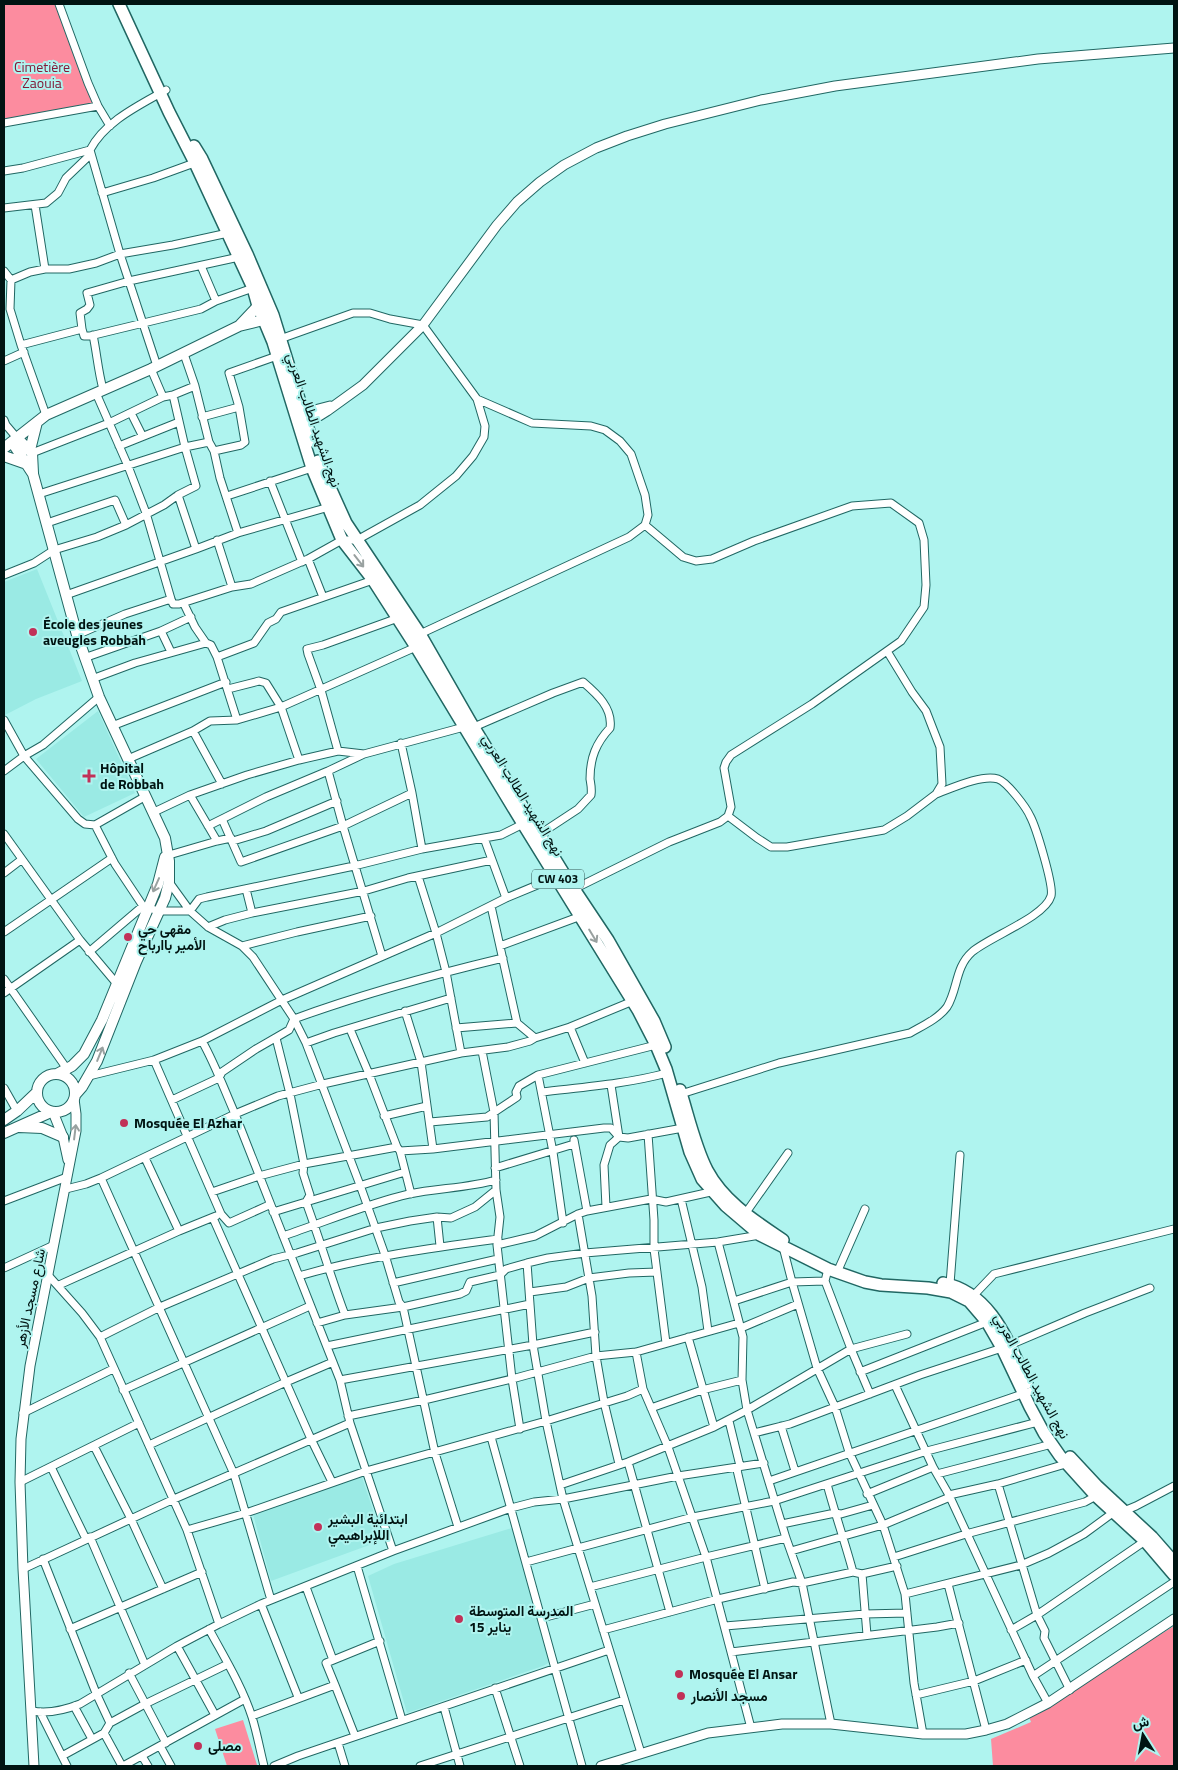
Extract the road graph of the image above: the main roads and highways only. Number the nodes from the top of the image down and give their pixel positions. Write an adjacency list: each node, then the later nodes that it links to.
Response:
1 (119, 4): 3 (main road, نهج الشهيد الطالب العربي / CW 403)
2 (128, 4): 3 (main road, نهج الشهيد الطالب العربي / CW 403)
3 (163, 92): 4 (main road, نهج الشهيد الطالب العربي / CW 403)
4 (198, 161): 5 (main road, نهج الشهيد الطالب العربي / CW 403); 5 (main road, نهج الشهيد الطالب العربي / CW 403)
5 (262, 304): 6 (main road, نهج الشهيد الطالب العربي / CW 403); 7 (main road)
6 (268, 317): 7 (main road); 8 (main road, نهج الشهيد الطالب العربي / CW 403); 8 (main road, نهج الشهيد الطالب العربي / CW 403)
7 (239, 326): 9 (main road)
8 (301, 417): 15 (main road, نهج الشهيد الطالب العربي / CW 403); 15 (main road, نهج الشهيد الطالب العربي / CW 403, one-way to 15)
9 (41, 419): 10 (main road); 11 (main road)
10 (11, 440): 11 (main road); 13 (main road)
11 (31, 451): 14 (main road)
12 (4, 456): 13 (main road)
13 (27, 464): 14 (main road)
14 (33, 474): 16 (main road)
15 (469, 727): 17 (main road, نهج الشهيد الطالب العربي / CW 403); 17 (main road, نهج الشهيد الطالب العربي / CW 403)
16 (165, 838): 18 (main road, one-way to 18); 20 (main road, one-way to 16)
17 (560, 875): 26 (main road, نهج الشهيد الطالب العربي / CW 403); 26 (main road, نهج الشهيد الطالب العربي / CW 403, one-way to 26)
18 (57, 1074): 19 (main road); 20 (main road)
19 (37, 1092): 21 (main road); 22 (main road)
20 (75, 1097): 21 (main road)
21 (52, 1112): 23 (main road)
22 (4, 1120)
23 (16, 1127): 24 (main road); 25 (main road)
24 (4, 1133)
25 (63, 1137)
26 (716, 1190): 27 (main road, نهج الشهيد الطالب العربي / CW 403); 27 (main road, نهج الشهيد الطالب العربي / CW 403)
27 (810, 1258): 28 (main road, نهج الشهيد الطالب العربي / CW 403)
28 (909, 1282): 29 (main road, نهج الشهيد الطالب العربي / CW 403); 29 (main road, نهج الشهيد الطالب العربي / CW 403)
29 (1006, 1346): 30 (main road, نهج الشهيد الطالب العربي / CW 403)
30 (1027, 1392): 31 (main road, نهج الشهيد الطالب العربي / CW 403); 31 (main road, نهج الشهيد الطالب العربي / CW 403)
31 (1070, 1462): 32 (main road, نهج الشهيد الطالب العربي / CW 403); 32 (main road, نهج الشهيد الطالب العربي / CW 403)
32 (1119, 1512): 33 (main road, نهج الشهيد الطالب العربي / CW 403); 34 (main road, نهج الشهيد الطالب العربي / CW 403)
33 (1174, 1562)
34 (1174, 1575)

